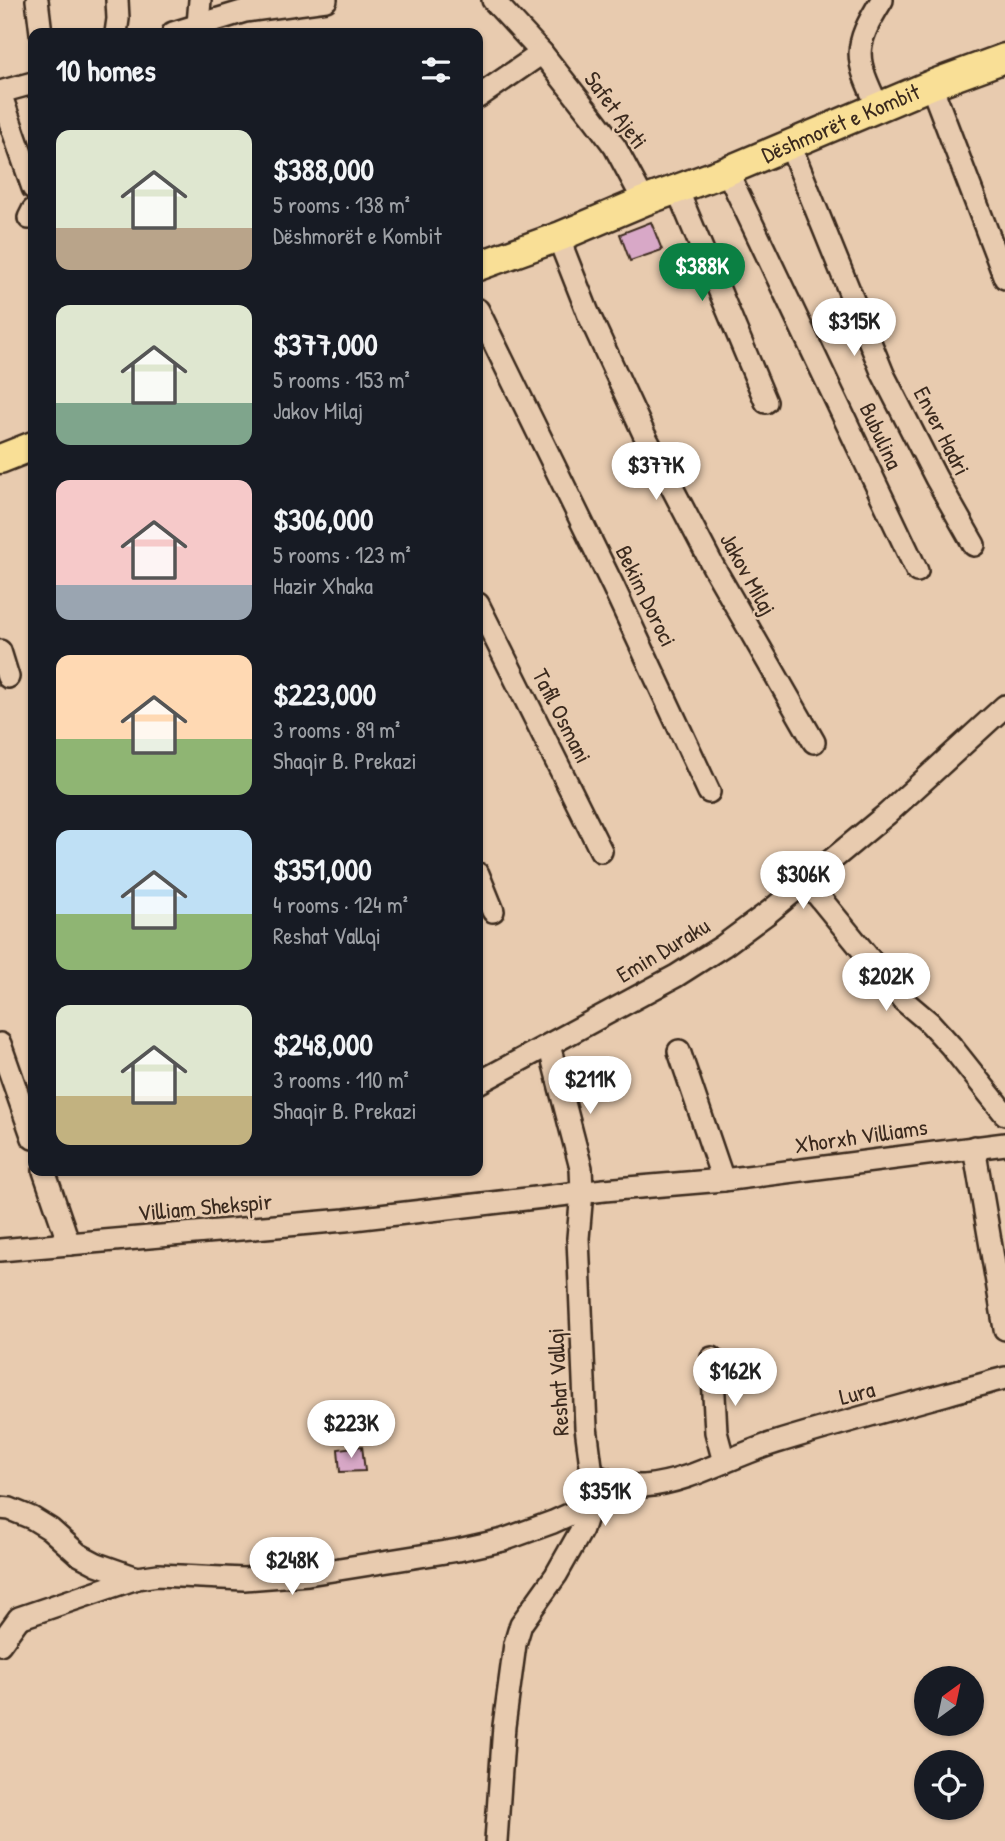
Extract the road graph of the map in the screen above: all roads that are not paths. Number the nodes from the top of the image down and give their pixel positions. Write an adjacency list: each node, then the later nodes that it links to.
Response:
1 (37, 0): 8 (street)
2 (117, 0): 9 (street)
3 (200, 0): 7 (street)
4 (326, 0): 7 (street)
5 (493, 0): 11 (street, Safet Ajeti)
6 (882, 0): 17 (street)
7 (198, 25): 10 (street)
8 (40, 28)
9 (117, 28)
10 (189, 28)
11 (541, 53): 16 (street); 22 (street, Safet Ajeti)
12 (1005, 58): 14 (main road, Dëshmorët e Kombit)
13 (28, 84): 15 (street)
14 (931, 85): 17 (main road, Dëshmorët e Kombit); 25 (street)
15 (0, 92): 20 (street)
16 (483, 94)
17 (878, 107): 18 (main road, Dëshmorët e Kombit)
18 (790, 145): 19 (main road, Dëshmorët e Kombit); 30 (street, Enver Hadri)
19 (727, 171): 21 (main road, Dëshmorët e Kombit); 31 (street, Bubulina)
20 (28, 173)
21 (677, 189): 22 (main road, Dëshmorët e Kombit); 27 (street)
22 (644, 201): 23 (main road, Dëshmorët e Kombit)
23 (561, 236): 24 (main road, Dëshmorët e Kombit); 35 (street); 37 (street, Jakov Milaj)
24 (483, 264)
25 (1005, 278)
26 (483, 320): 38 (street, Bekim Doroci)
27 (766, 402)
28 (28, 448): 29 (main road)
29 (0, 460)
30 (974, 545)
31 (917, 571)
32 (483, 614): 39 (street, Tafil Osmani)
33 (0, 651): 34 (street)
34 (8, 677)
35 (804, 705)
36 (1005, 706): 40 (street, Emin Duraku)
37 (814, 742)
38 (709, 792)
39 (601, 851)
40 (806, 881): 44 (street, Emin Duraku); 47 (street)
41 (483, 886): 42 (street)
42 (493, 911)
43 (0, 1044): 48 (street)
44 (549, 1045): 46 (street, Emin Duraku); 53 (street)
45 (679, 1051): 52 (street)
46 (483, 1080)
47 (1005, 1114)
48 (28, 1124)
49 (1005, 1144): 50 (street, Xhorxh Villiams)
50 (974, 1147): 52 (street, Xhorxh Villiams); 56 (street)
51 (46, 1176): 54 (street)
52 (723, 1180): 53 (street, Xhorxh Villiams)
53 (582, 1192): 54 (street, Villiam Shekspir); 60 (street, Reshat Vallqi)
54 (69, 1244): 55 (street, Villiam Shekspir)
55 (0, 1250)
56 (1005, 1329)
57 (712, 1358): 59 (street)
58 (1005, 1378): 59 (street, Lura)
59 (724, 1462): 60 (street, Lura)
60 (593, 1474): 61 (street, Reshat Vallqi)
61 (588, 1506): 63 (street); 65 (street, Reshat Vallqi)
62 (0, 1508): 63 (street)
63 (137, 1578): 64 (street)
64 (0, 1643)
65 (496, 1841)

